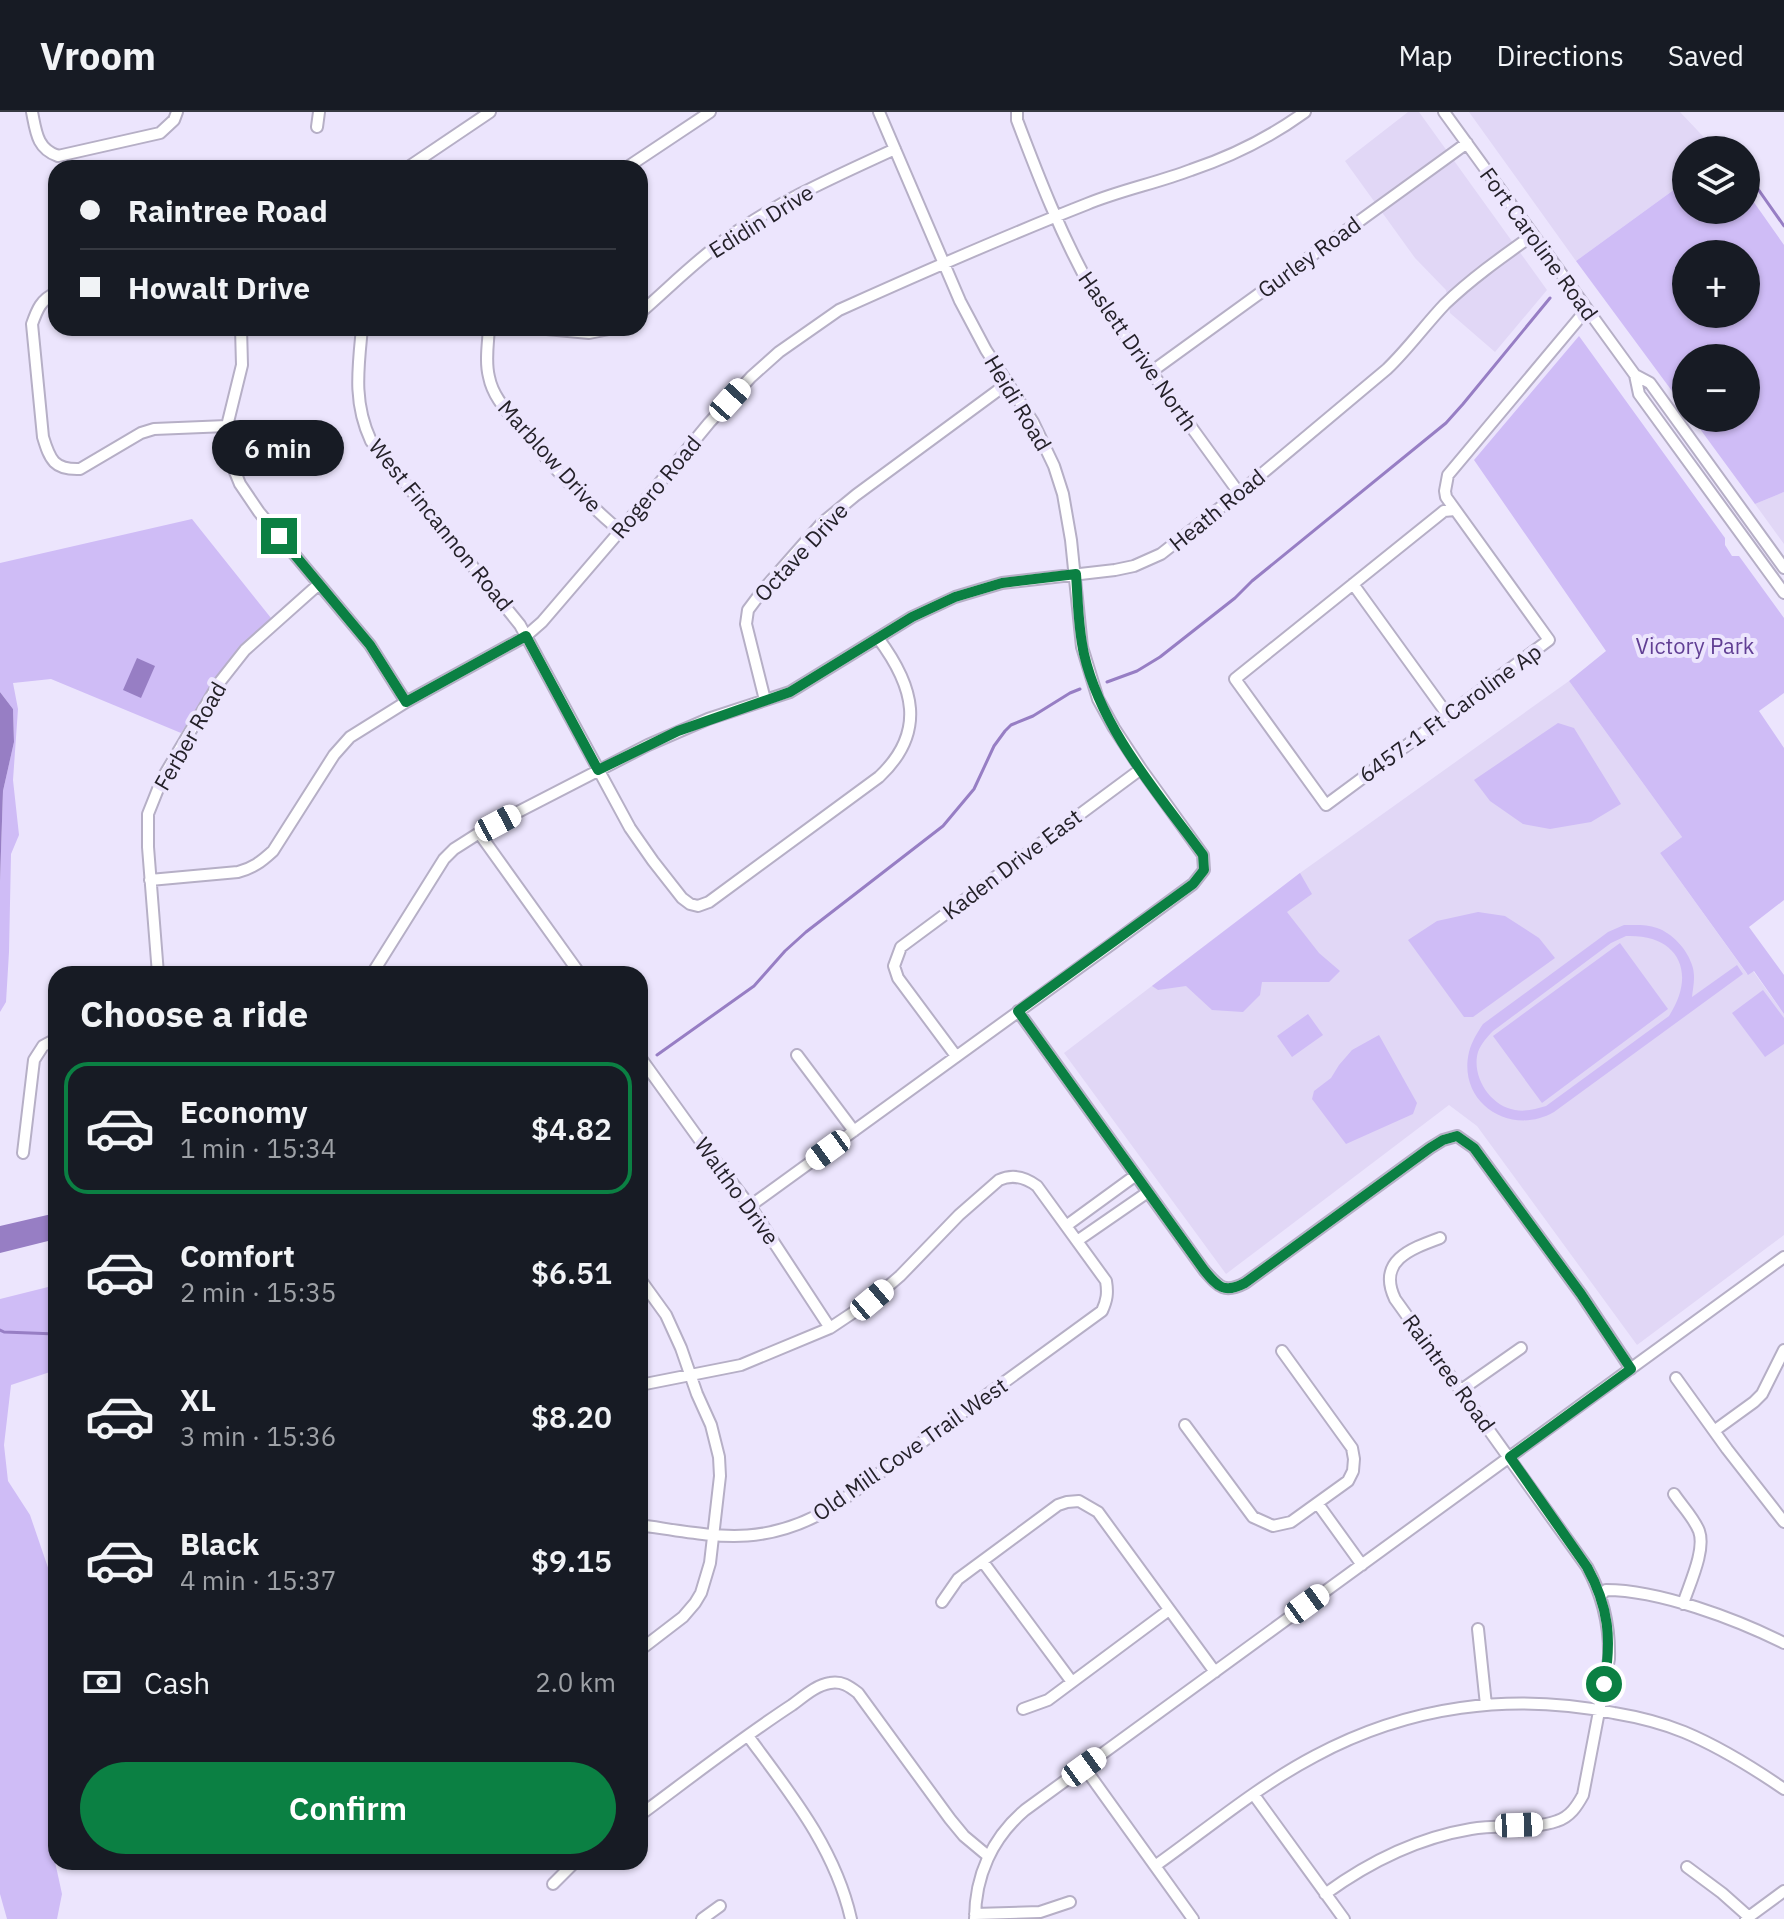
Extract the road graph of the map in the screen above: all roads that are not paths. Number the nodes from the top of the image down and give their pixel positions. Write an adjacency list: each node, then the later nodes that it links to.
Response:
1 (32, 112): 2 (street)
2 (177, 112)
3 (319, 112): 10 (street)
4 (490, 112): 13 (street)
5 (710, 112): 14 (street)
6 (879, 112): 12 (street, Heidi Road)
7 (1017, 112): 15 (street, Haslett Drive North)
8 (1305, 112): 15 (street, Rogero Road)
9 (1444, 112): 11 (street, Fort Caroline Road)
10 (317, 127)
11 (1467, 143): 16 (street, Fort Caroline Road); 24 (street, Gurley Road)
12 (895, 149): 17 (street, Heidi Road); 19 (street, Edidin Drive)
13 (419, 160)
14 (638, 160)
15 (1055, 217): 17 (street, Rogero Road); 24 (street, Haslett Drive North)
16 (1533, 235): 20 (street, Fort Caroline Road); 28 (street, Heath Road)
17 (944, 263): 26 (street, Heidi Road); 30 (street, Rogero Road)
18 (48, 298): 27 (street)
19 (648, 306)
20 (1587, 309): 25 (street, Fort Caroline Road); 29 (street)
21 (241, 336): 27 (street)
22 (362, 336): 36 (street, West Fincannon Road)
23 (489, 336): 30 (street, Marblow Drive)
24 (1151, 372): 28 (street, Haslett Drive North)
25 (1635, 375): 31 (street, Fort Caroline Road); 35 (street, Fort Caroline Road)
26 (1008, 383): 32 (street, Heidi Road); 38 (street, Octave Drive)
27 (227, 426): 33 (street)
28 (1239, 493): 32 (street, Heath Road)
29 (1455, 510): 34 (street); 40 (street, 6457-1 Ft Caroline Ap)
30 (620, 531): 36 (street, Rogero Road)
31 (1784, 568)
32 (1076, 574): 37 (street, Heath Road); 41 (street, Heidi Road)
33 (319, 584): 39 (street); 44 (street, Ferber Road)
34 (1353, 584): 40 (street); 40 (street, 6457-1 Ft Caroline Ap)
35 (1784, 593)
36 (526, 636): 39 (street, Rogero Road); 42 (street, West Fincannon Road)
37 (878, 638): 38 (street, Heath Road); 42 (street, West Fincannon Road)
38 (765, 700): 42 (street, Heath Road)
39 (406, 702): 44 (street, Rogero Road)
40 (1447, 714)
41 (1141, 769): 48 (street, Heidi Road); 51 (street, Kaden Drive East)
42 (598, 770): 43 (street, Heath Road)
43 (479, 833): 46 (street, Heath Road); 47 (street)
44 (150, 880): 45 (street, Ferber Road)
45 (157, 966)
46 (378, 966)
47 (574, 966)
48 (1018, 1011): 51 (street); 55 (street)
49 (48, 1043): 54 (street)
50 (797, 1055): 53 (street)
51 (956, 1056): 53 (street)
52 (648, 1068): 57 (street, Waltho Drive)
53 (854, 1131): 57 (street)
54 (23, 1153)
55 (1136, 1175): 56 (street); 58 (street)
56 (1148, 1192): 60 (street); 67 (street)
57 (750, 1206): 63 (street, Waltho Drive)
58 (1066, 1226): 60 (street); 63 (street)
59 (1440, 1238): 71 (street, Raintree Road)
60 (1077, 1241): 79 (street, Old Mill Cove Trail West)
61 (1784, 1257): 67 (street)
62 (648, 1290): 68 (street)
63 (830, 1328): 68 (street)
64 (1521, 1348): 71 (street)
65 (1784, 1350): 73 (street)
66 (1282, 1351): 76 (street)
67 (1631, 1369): 74 (street)
68 (691, 1375): 70 (street); 79 (street)
69 (1676, 1378): 73 (street)
70 (648, 1383)
71 (1461, 1390): 74 (street, Raintree Road)
72 (1185, 1425): 76 (street)
73 (1714, 1431): 77 (street)
74 (1510, 1457): 81 (street); 82 (street, Raintree Road)
75 (1674, 1494): 84 (street)
76 (1318, 1504): 81 (street)
77 (1784, 1522)
78 (648, 1526): 79 (street, Old Mill Cove Trail West)
79 (714, 1536): 88 (street)
80 (983, 1562): 83 (street); 85 (street); 90 (street)
81 (1362, 1565): 89 (street)
82 (1601, 1595): 84 (street); 93 (street, Raintree Road)
83 (942, 1602)
84 (1683, 1604): 87 (street)
85 (1169, 1610): 89 (street); 90 (street)
86 (1478, 1629): 91 (street)
87 (1784, 1643)
88 (648, 1644)
89 (1215, 1672): 95 (street)
90 (1072, 1682): 92 (street)
91 (1486, 1705): 93 (street); 97 (street)
92 (1023, 1709)
93 (1600, 1710): 96 (street); 105 (street, Raintree Road)
94 (748, 1736): 98 (street); 99 (street); 111 (street)
95 (1084, 1767): 99 (street); 100 (street)
96 (1784, 1789)
97 (1254, 1795): 100 (street); 105 (street)
98 (648, 1809)
99 (988, 1856): 108 (street)
100 (1155, 1866): 112 (street)
101 (1687, 1867): 109 (street)
102 (567, 1870): 103 (street)
103 (553, 1884)
104 (1784, 1891): 109 (street)
105 (1325, 1894): 113 (street)
106 (1070, 1902): 108 (street)
107 (720, 1906): 110 (street)
108 (975, 1916)
109 (1747, 1918)
110 (702, 1919)
111 (851, 1919)
112 (1193, 1919)
113 (1344, 1919)

